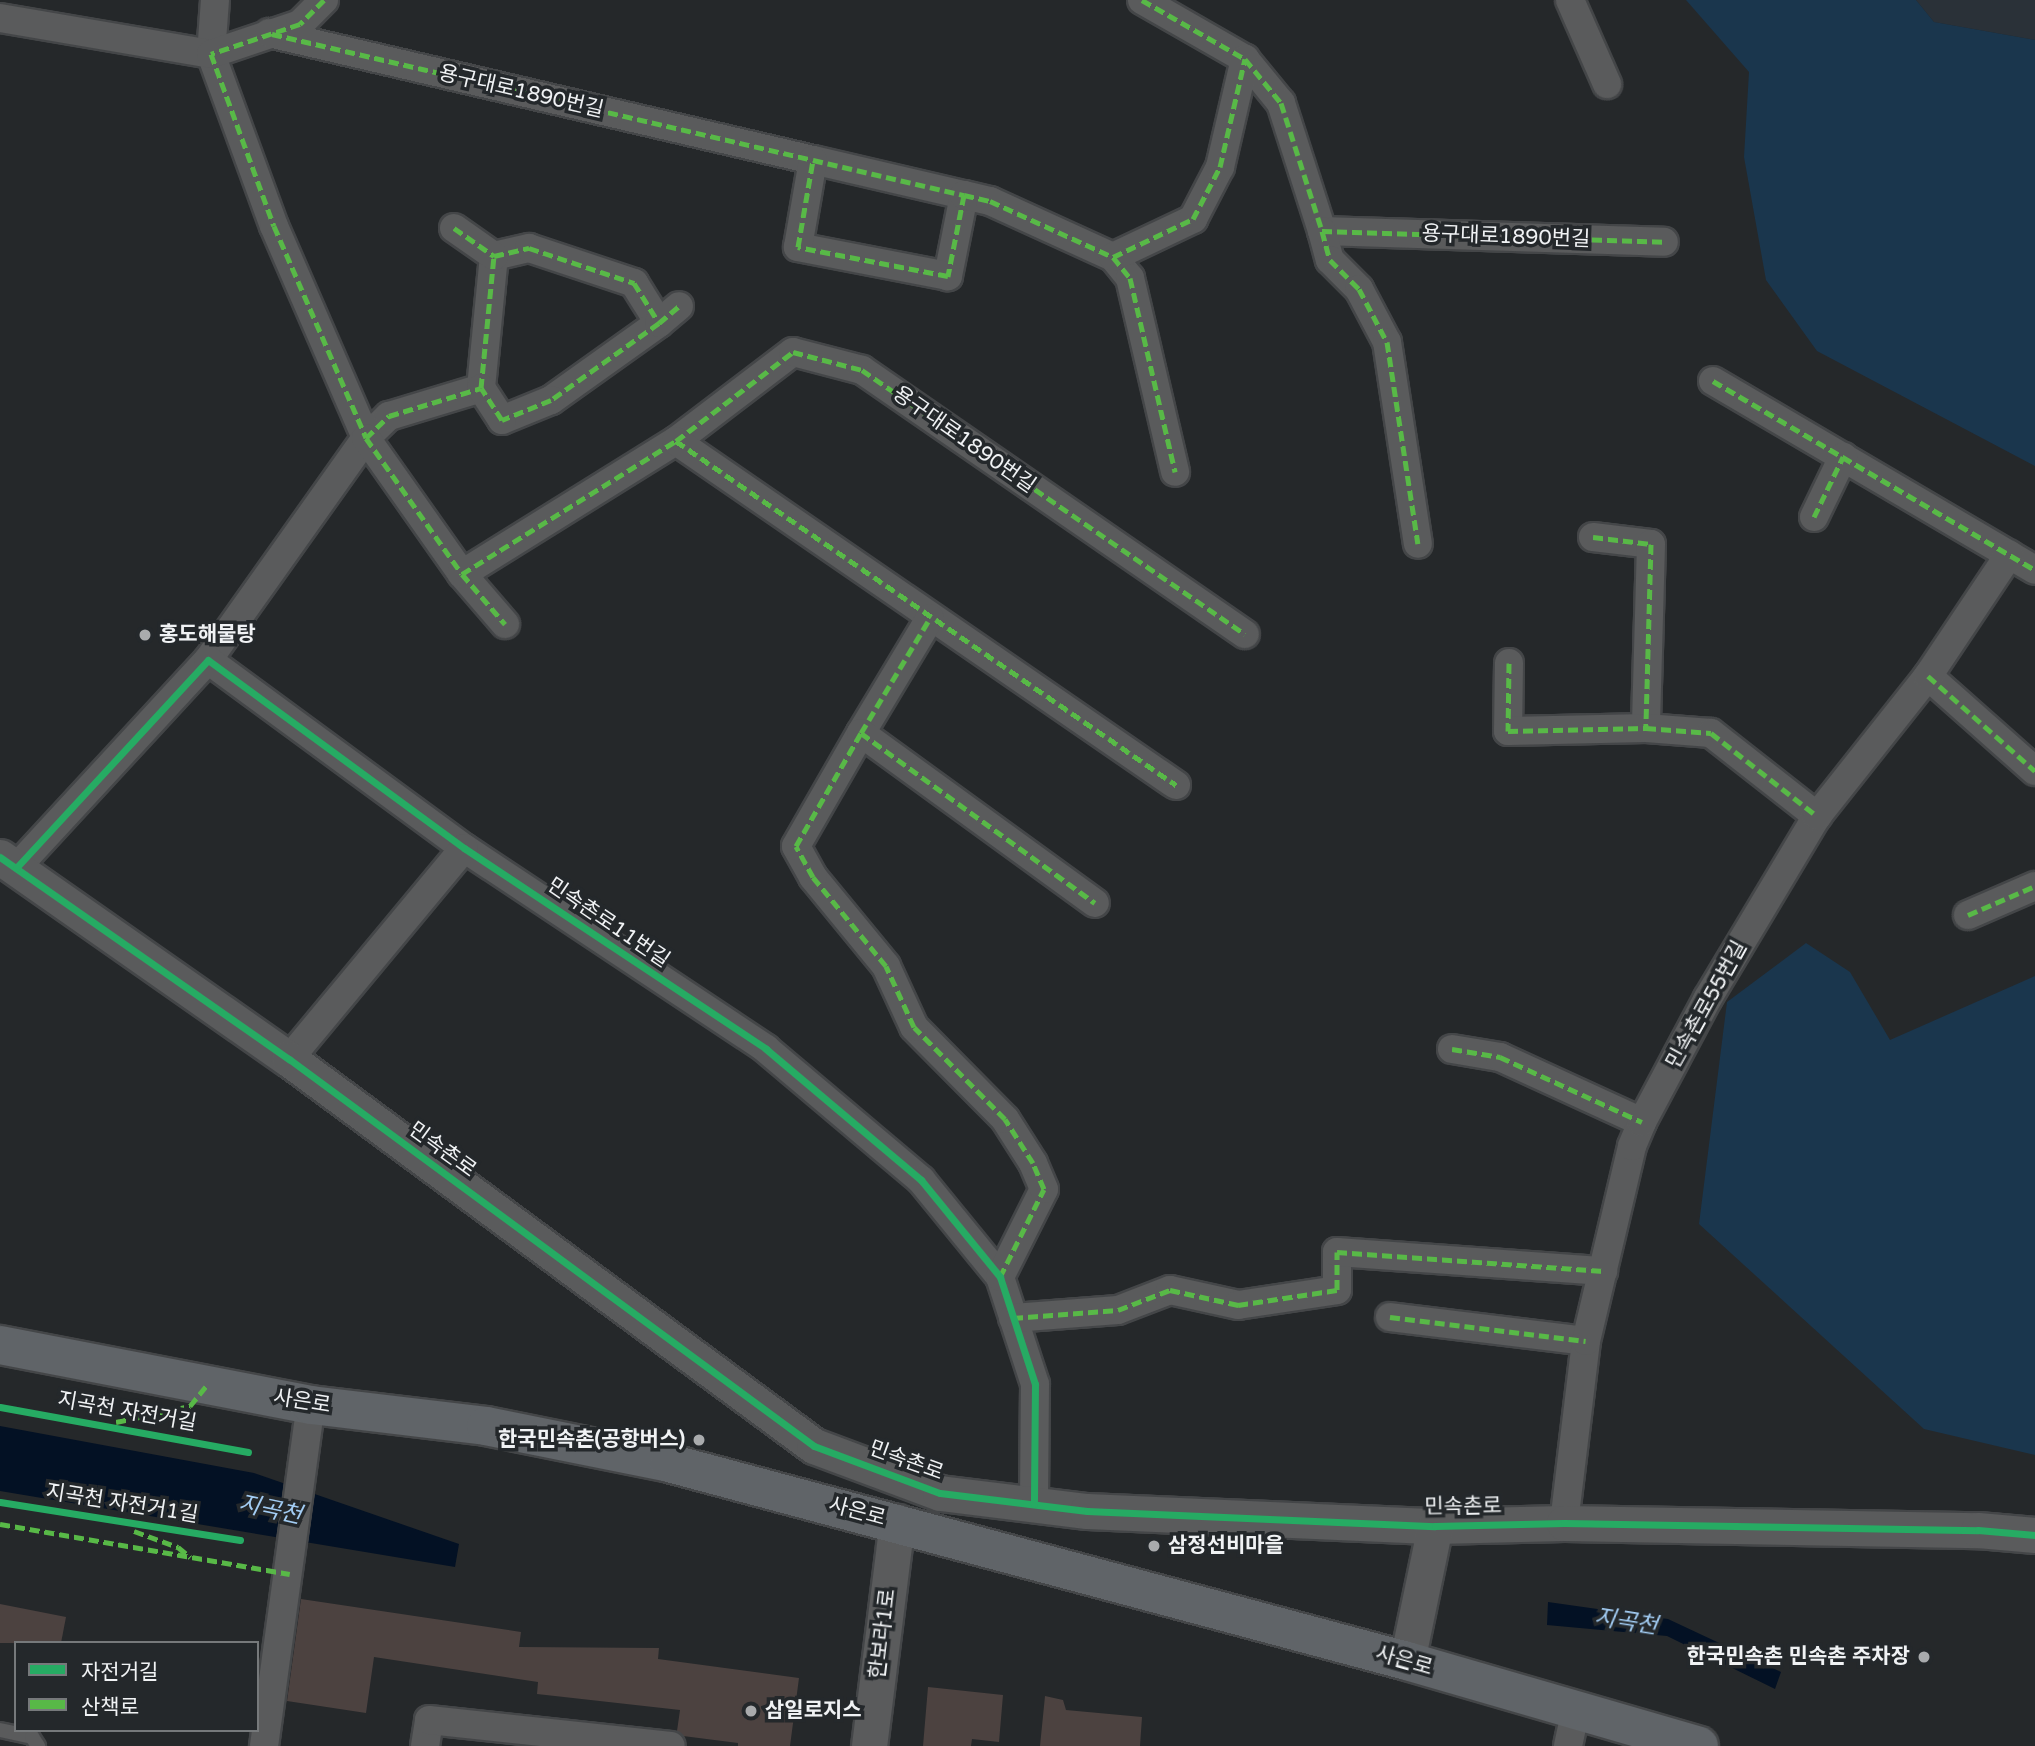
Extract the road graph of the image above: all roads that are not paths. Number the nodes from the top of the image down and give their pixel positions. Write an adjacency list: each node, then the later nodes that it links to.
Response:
1 (215, 0): 7 (street)
2 (324, 0): 6 (street)
3 (1142, 0): 8 (street)
4 (1570, 0): 9 (street)
5 (0, 18): 7 (street)
6 (269, 33): 7 (street); 10 (street, 용구대로1890번길)
7 (211, 54): 19 (street)
8 (1245, 59): 13 (street); 16 (street)
9 (1606, 84)
10 (814, 160): 11 (street, 용구대로1890번길); 11 (street)
11 (964, 195): 16 (street, 용구대로1890번길)
12 (454, 228): 15 (street)
13 (1322, 231): 14 (street, 용구대로1890번길); 25 (street)
14 (1664, 242)
15 (494, 256): 18 (street); 18 (street)
16 (1113, 257): 22 (street)
17 (1713, 381): 21 (street)
18 (481, 388): 19 (street)
19 (366, 438): 28 (street); 32 (street)
20 (676, 441): 28 (street, 용구대로1890번길); 29 (street); 31 (street, 용구대로1890번길)
21 (1843, 457): 23 (street); 26 (street)
22 (1175, 472)
23 (1814, 517)
24 (1593, 537): 35 (street)
25 (1418, 544)
26 (2009, 555): 27 (street); 34 (street, 민속촌로55번길)
27 (2035, 570)
28 (462, 574): 30 (street)
29 (930, 618): 36 (street); 38 (street)
30 (505, 624)
31 (1245, 634)
32 (208, 660): 40 (street, 민속촌로11번길); 41 (street)
33 (1509, 663): 35 (street)
34 (1928, 676): 37 (street); 39 (street, 민속촌로55번길)
35 (1646, 727): 39 (street)
36 (861, 733): 43 (street); 49 (street)
37 (2035, 771)
38 (1176, 785)
39 (1817, 816): 47 (street, 민속촌로55번길)
40 (464, 848): 46 (street); 49 (street, 민속촌로11번길)
41 (8, 863): 46 (street, 민속촌로)
42 (2035, 886): 44 (street)
43 (1095, 903)
44 (1968, 915)
45 (1452, 1049): 47 (street)
46 (289, 1059): 55 (street, 민속촌로)
47 (1642, 1122): 48 (street, 민속촌로55번길)
48 (1602, 1271): 51 (street); 52 (street, 민속촌로55번길)
49 (1000, 1277): 51 (street, 민속촌로11번길)
50 (1390, 1317): 52 (street)
51 (1013, 1318): 55 (street, 민속촌로11번길)
52 (1586, 1341): 57 (street, 민속촌로55번길)
53 (0, 1345): 54 (main road, 사은로)
54 (309, 1422): 56 (main road, 사은로); 64 (street)
55 (1034, 1504): 58 (street, 민속촌로)
56 (897, 1522): 60 (main road, 사은로); 67 (street, 한보라1로)
57 (1563, 1522): 58 (street, 민속촌로); 59 (street, 민속촌로)
58 (1435, 1526): 60 (street)
59 (2035, 1535)
60 (1407, 1661): 61 (main road, 사은로)
61 (1572, 1729): 68 (main road, 사은로)
62 (0, 1730): 63 (lane)
63 (38, 1746)
64 (264, 1746)
65 (425, 1746): 66 (street)
66 (671, 1746)
67 (869, 1746)
68 (1699, 1746)

